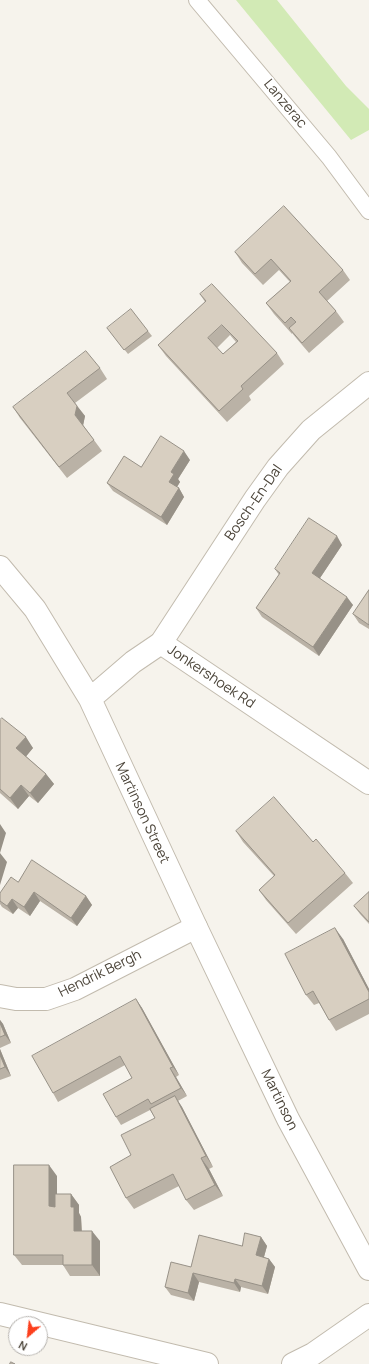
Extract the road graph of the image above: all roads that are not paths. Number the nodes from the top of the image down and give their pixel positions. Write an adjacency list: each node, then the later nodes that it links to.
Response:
1 (197, 0): 2 (lane, Lanzerac)
2 (369, 212)
3 (369, 383): 5 (street, Bosch-En-Dal)
4 (0, 567): 6 (street)
5 (161, 643): 6 (street, Jonkershoek Rd); 7 (street, Jonkershoek Rd)
6 (90, 699): 8 (street, Martinson Street)
7 (369, 783)
8 (196, 927): 9 (street, Hendrik Bergh); 10 (street, Martinson)
9 (0, 996)
10 (369, 1269)
11 (0, 1314): 13 (street)
12 (369, 1315): 14 (street)
13 (207, 1364)
14 (293, 1364)

